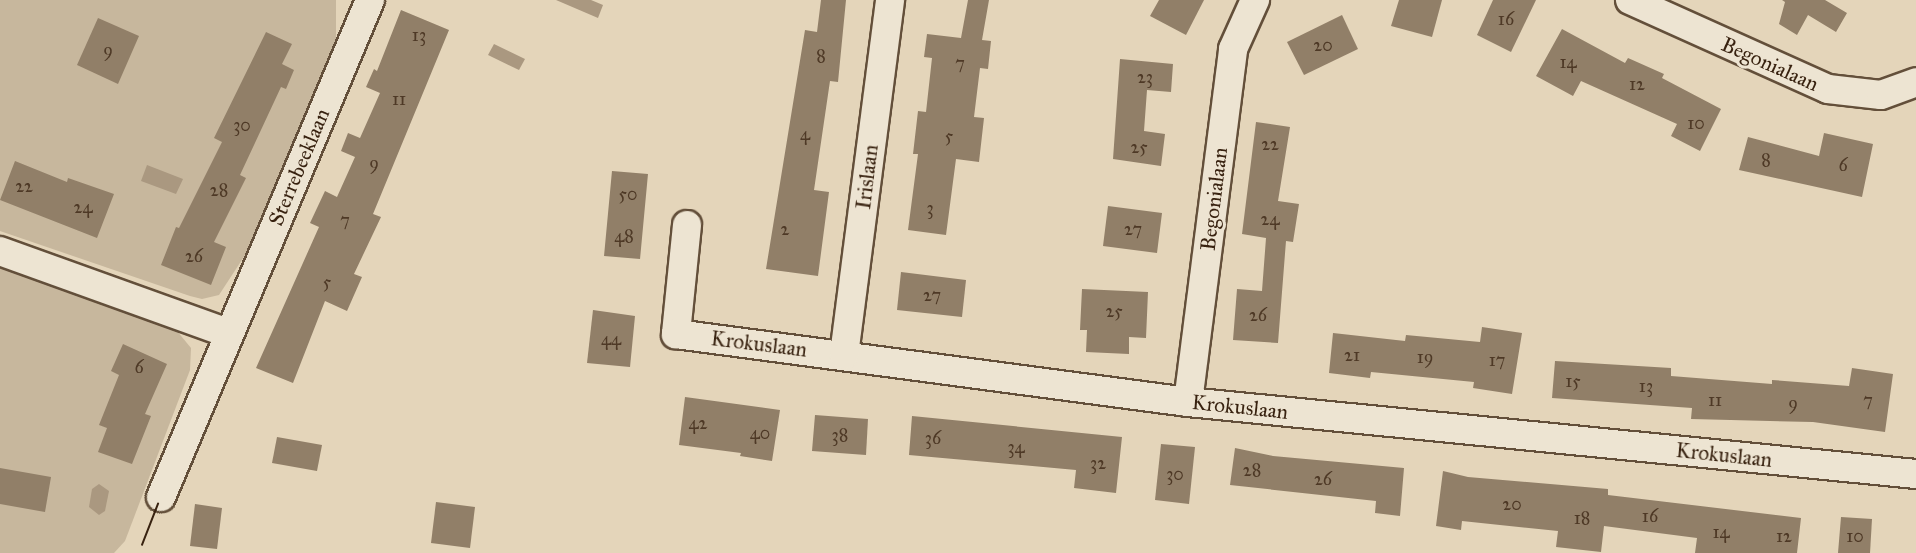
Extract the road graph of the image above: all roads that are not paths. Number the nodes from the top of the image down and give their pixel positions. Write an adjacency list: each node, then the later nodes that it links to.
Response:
1 (370, 0): 8 (street, Sterrebeeklaan)
2 (890, 0): 9 (street, Irislaan)
3 (1256, 0): 10 (street, Begonialaan)
4 (1630, 0): 5 (street, Begonialaan)
5 (1916, 82)
6 (687, 225): 9 (street, Krokuslaan)
7 (0, 251): 8 (street)
8 (228, 333): 12 (street, Sterrebeeklaan)
9 (844, 355): 10 (street, Krokuslaan)
10 (1188, 402): 11 (street, Krokuslaan)
11 (1916, 474)
12 (161, 497)

